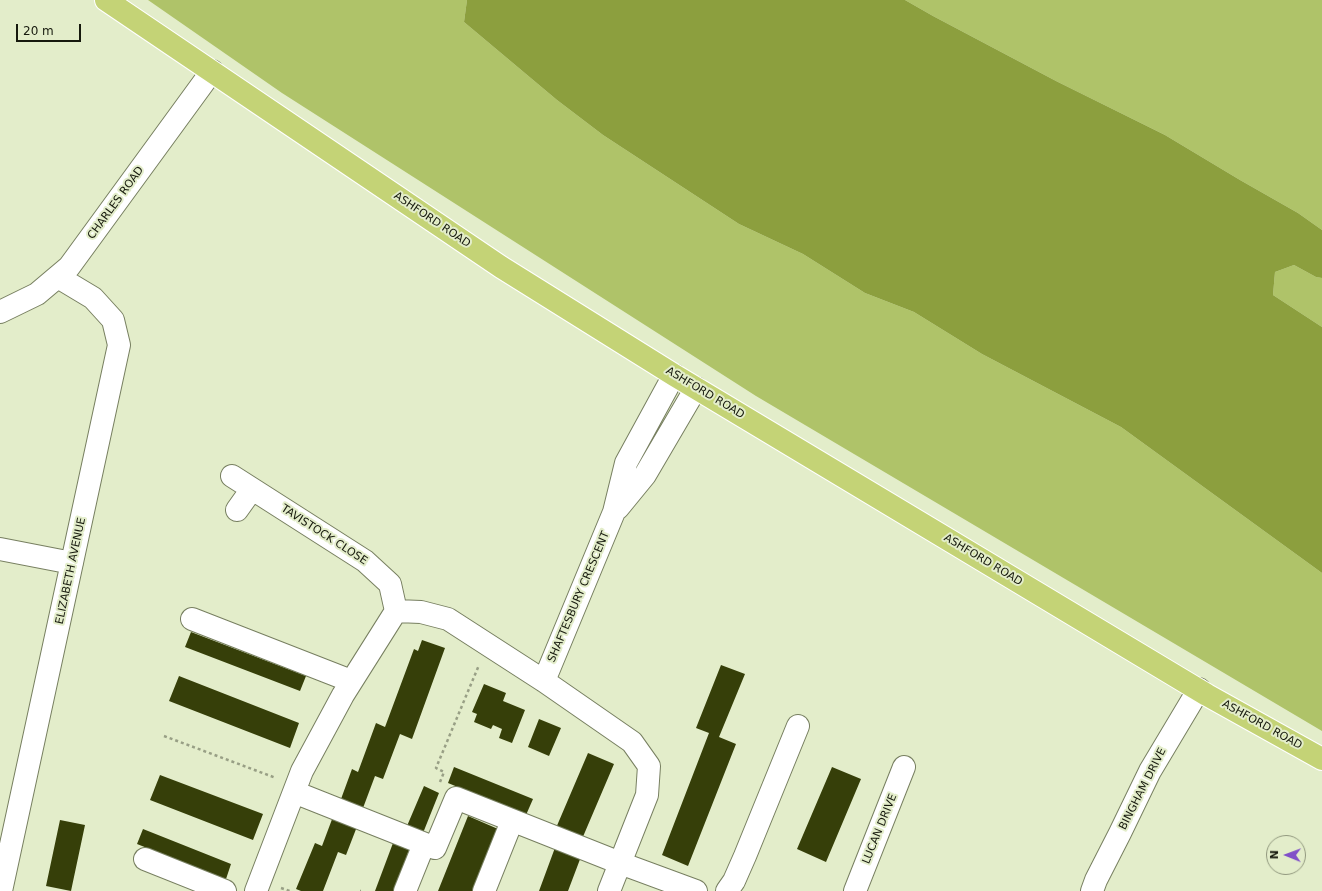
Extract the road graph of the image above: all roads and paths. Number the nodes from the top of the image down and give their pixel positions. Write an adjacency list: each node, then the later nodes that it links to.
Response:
1 (106, 0): 2 (main road, ASHFORD ROAD)
2 (212, 71): 3 (street, CHARLES ROAD); 5 (main road, ASHFORD ROAD)
3 (58, 277): 4 (street, CHARLES ROAD); 12 (street, ELIZABETH AVENUE)
4 (0, 312)
5 (674, 375): 6 (main road, ASHFORD ROAD); 10 (street, SHAFTESBURY CRESCENT)
6 (696, 388): 10 (street, SHAFTESBURY CRESCENT); 18 (main road, ASHFORD ROAD)
7 (232, 476): 8 (street, TAVISTOCK CLOSE)
8 (252, 489): 9 (street); 13 (street, TAVISTOCK CLOSE)
9 (237, 510)
10 (614, 512): 17 (street, SHAFTESBURY CRESCENT)
11 (0, 550): 12 (street)
12 (72, 563): 29 (street, ELIZABETH AVENUE)
13 (396, 611): 15 (street); 16 (street)
14 (192, 619): 16 (street)
15 (488, 644): 17 (street); 24 (path)
16 (351, 681): 23 (street)
17 (544, 681): 28 (street)
18 (1199, 689): 21 (main road, ASHFORD ROAD); 38 (street, BINGHAM DRIVE)
19 (798, 726): 36 (street)
20 (164, 736): 23 (path)
21 (1322, 758)
22 (904, 767): 37 (street, LUCAN DRIVE)
23 (295, 789): 26 (street); 31 (street)
24 (456, 798): 25 (street); 26 (street)
25 (512, 821): 28 (street); 33 (street)
26 (424, 844): 32 (street)
27 (145, 859): 30 (street)
28 (620, 863): 34 (street); 35 (street)
29 (1, 891)
30 (225, 891)
31 (256, 891)
32 (405, 891)
33 (484, 891)
34 (609, 891)
35 (696, 891)
36 (727, 891)
37 (855, 891)
38 (1092, 891)

